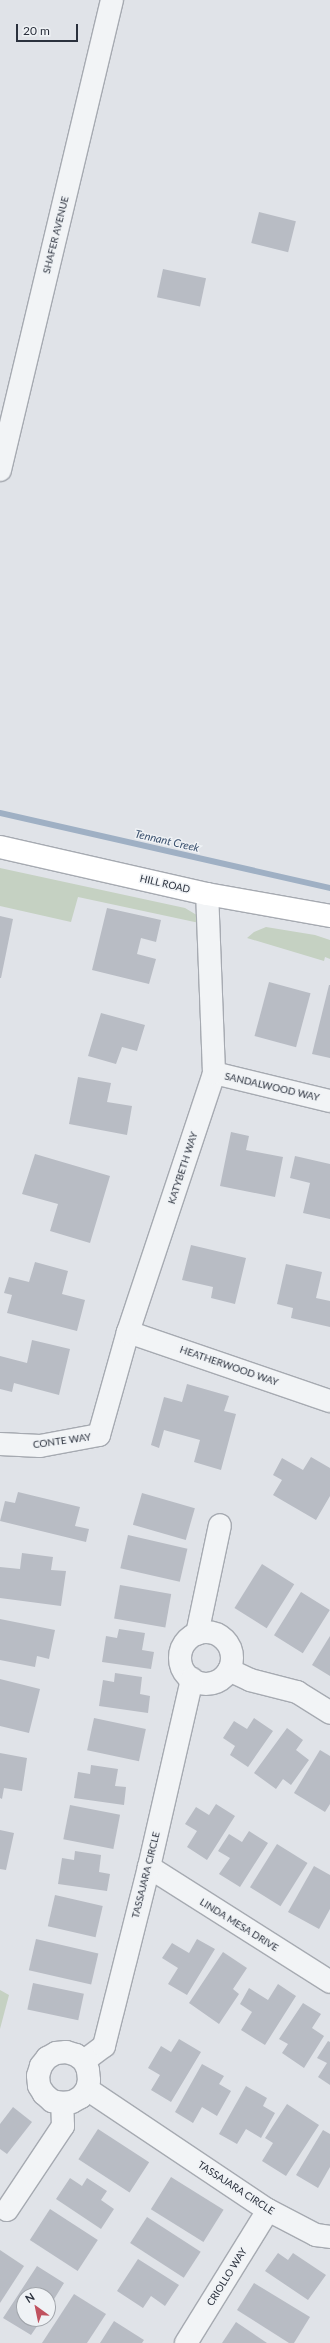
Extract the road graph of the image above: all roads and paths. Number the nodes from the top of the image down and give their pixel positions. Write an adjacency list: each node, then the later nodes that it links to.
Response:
1 (112, 0): 2 (street, SHAFER AVENUE)
2 (4, 440): 3 (street, SHAFER AVENUE)
3 (0, 470)
4 (0, 847): 5 (main road, HILL ROAD)
5 (208, 894): 6 (main road, HILL ROAD); 7 (street, KATYBETH WAY)
6 (330, 916)
7 (214, 1073): 8 (street, SANDALWOOD WAY); 9 (street, KATYBETH WAY)
8 (330, 1101)
9 (128, 1332): 10 (street, HEATHERWOOD WAY); 11 (street, KATYBETH WAY)
10 (330, 1400)
11 (99, 1435): 12 (street, CONTE WAY)
12 (0, 1444)
13 (220, 1525): 14 (street)
14 (197, 1634): 15 (street); 16 (street)
15 (229, 1670): 16 (street); 17 (street)
16 (192, 1679): 18 (street, TASSAJARA CIRCLE)
17 (330, 1713)
18 (149, 1867): 19 (street, LINDA MESA DRIVE); 20 (street, TASSAJARA CIRCLE)
19 (330, 1982)
20 (84, 2061): 21 (street); 22 (street)
21 (87, 2089): 22 (street); 24 (street, TASSAJARA CIRCLE)
22 (62, 2103): 23 (street)
23 (7, 2210)
24 (268, 2210): 25 (street, TASSAJARA CIRCLE); 26 (street, CRIOLLO WAY)
25 (330, 2237)
26 (186, 2343)

